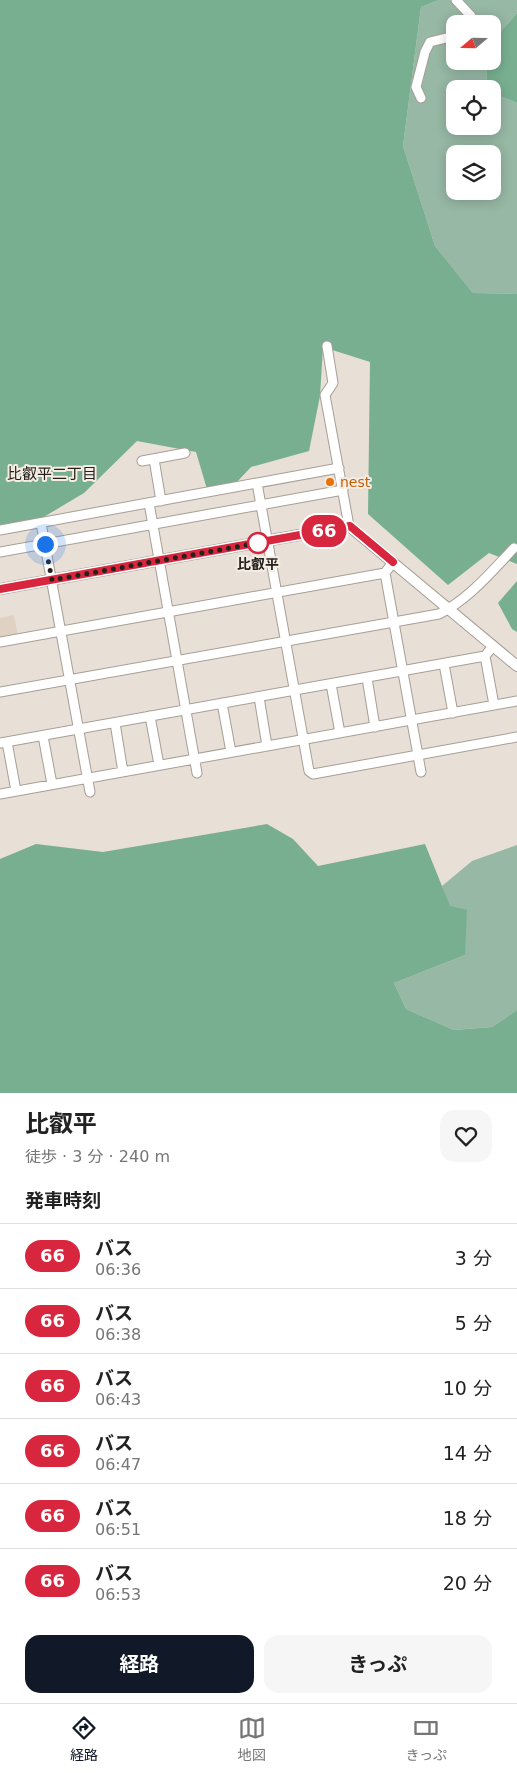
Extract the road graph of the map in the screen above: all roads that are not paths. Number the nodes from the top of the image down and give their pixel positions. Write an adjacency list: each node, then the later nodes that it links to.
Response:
1 (456, 0): 2 (street)
2 (471, 15)
3 (446, 38): 4 (street)
4 (421, 98)
5 (327, 346): 9 (street)
6 (186, 453): 7 (street)
7 (154, 459): 8 (street); 12 (street)
8 (142, 460)
9 (339, 468): 10 (street); 11 (street)
10 (258, 483): 12 (street); 14 (street)
11 (343, 490): 14 (street); 17 (street)
12 (160, 501): 13 (street)
13 (149, 503): 15 (street); 16 (street)
14 (261, 505): 16 (street); 19 (street)
15 (41, 523): 18 (street); 20 (street)
16 (153, 524): 20 (street); 23 (street)
17 (350, 526): 19 (street); 24 (street)
18 (0, 530)
19 (268, 541): 23 (street); 28 (street)
20 (45, 544): 22 (street); 26 (street)
21 (514, 548): 29 (street)
22 (0, 552)
23 (160, 560): 26 (street); 30 (street)
24 (393, 562): 25 (street); 29 (street)
25 (385, 572): 28 (street); 31 (street)
26 (52, 580): 27 (street); 32 (street)
27 (0, 589)
28 (277, 592): 30 (street); 33 (street)
29 (449, 609): 31 (street); 35 (street)
30 (169, 611): 32 (street); 37 (street)
31 (394, 622): 33 (street); 40 (street)
32 (61, 631): 34 (street); 42 (street)
33 (286, 641): 37 (street); 44 (street)
34 (0, 642)
35 (493, 646): 36 (street); 39 (street)
36 (485, 656): 38 (street); 49 (street)
37 (177, 660): 42 (street); 50 (street)
38 (444, 664): 40 (street); 51 (street)
39 (517, 666)
40 (403, 671): 41 (street); 53 (street)
41 (367, 678): 43 (street); 55 (street)
42 (70, 680): 45 (street); 56 (street)
43 (331, 684): 44 (street); 57 (street)
44 (294, 690): 46 (street); 60 (street)
45 (0, 692)
46 (259, 697): 48 (street); 62 (street)
47 (517, 701): 49 (street)
48 (222, 704): 50 (street); 63 (street)
49 (494, 705): 51 (street)
50 (186, 710): 52 (street); 65 (street)
51 (453, 713): 53 (street)
52 (150, 716): 54 (street); 66 (street)
53 (412, 720): 55 (street); 64 (street)
54 (115, 723): 56 (street); 67 (street)
55 (376, 726): 57 (street)
56 (78, 729): 58 (street); 70 (street)
57 (340, 733): 60 (street)
58 (43, 736): 61 (street); 71 (street)
59 (517, 737): 64 (street)
60 (303, 740): 62 (street); 64 (street)
61 (4, 743): 72 (street)
62 (267, 746): 63 (street)
63 (231, 752): 65 (street)
64 (418, 755): 68 (street)
65 (195, 759): 66 (street); 69 (street)
66 (159, 765): 67 (street)
67 (123, 772): 70 (street)
68 (421, 772)
69 (198, 773)
70 (87, 778): 71 (street); 73 (street)
71 (52, 784): 72 (street)
72 (16, 791): 74 (street)
73 (90, 792)
74 (0, 794)

